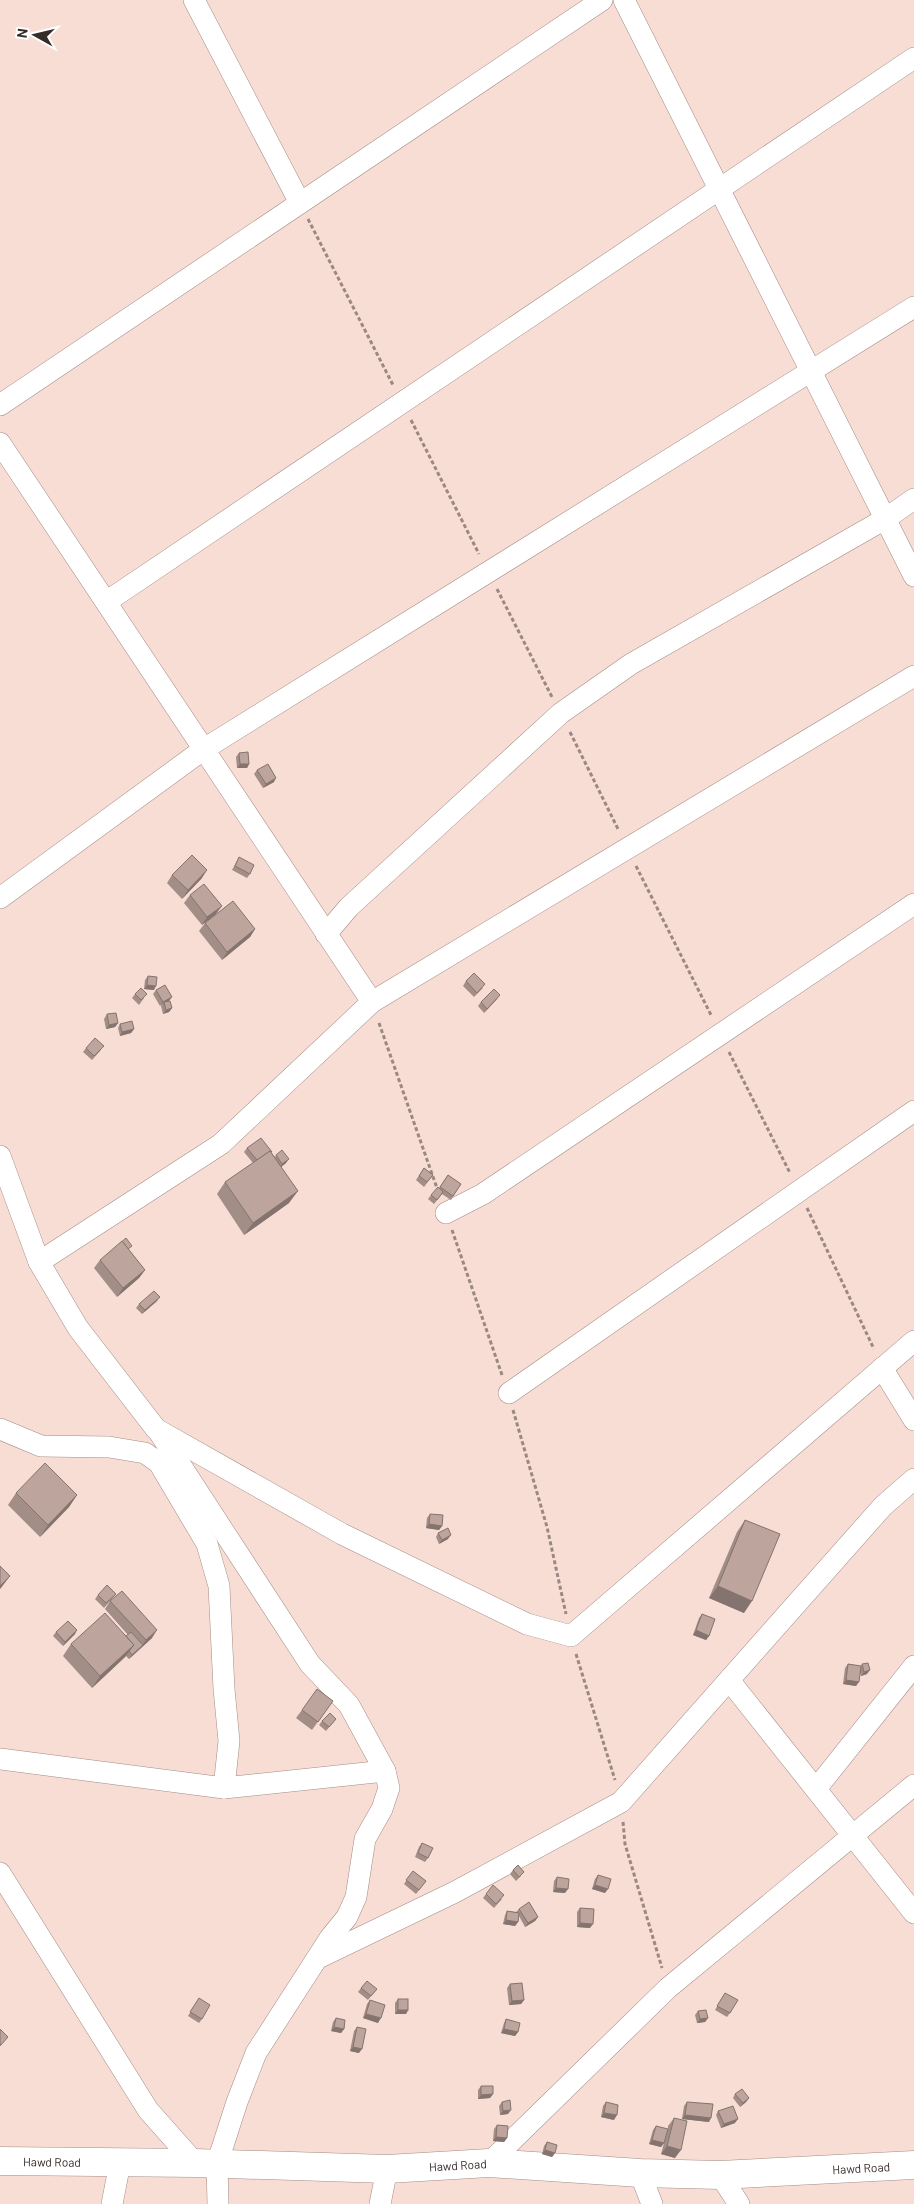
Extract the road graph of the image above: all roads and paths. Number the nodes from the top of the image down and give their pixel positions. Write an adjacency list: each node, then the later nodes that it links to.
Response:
1 (194, 0): 6 (street)
2 (602, 0): 6 (street)
3 (624, 0): 5 (street)
4 (914, 58): 5 (street)
5 (719, 190): 8 (street); 9 (street)
6 (300, 203): 9 (path); 10 (street)
7 (914, 306): 8 (street)
8 (810, 371): 13 (street); 14 (street)
9 (402, 403): 14 (path); 16 (street)
10 (0, 405)
11 (0, 443): 16 (street)
12 (914, 499): 13 (street)
13 (885, 519): 15 (street); 18 (street)
14 (488, 572): 18 (path); 19 (street)
15 (914, 576)
16 (106, 602): 19 (street)
17 (914, 676): 20 (street)
18 (560, 713): 20 (path); 23 (street)
19 (204, 749): 21 (street); 23 (street)
20 (627, 849): 24 (street); 25 (path)
21 (0, 898)
22 (914, 904): 25 (street)
23 (326, 934): 24 (street)
24 (372, 1002): 29 (path); 30 (street)
25 (720, 1034): 28 (path); 29 (street)
26 (914, 1111): 28 (street)
27 (1, 1160): 30 (street)
28 (798, 1190): 32 (path); 33 (street)
29 (446, 1213): 33 (path)
30 (39, 1262): 36 (street)
31 (914, 1341): 32 (street)
32 (882, 1368): 34 (street); 38 (street)
33 (508, 1393): 38 (path)
34 (914, 1420)
35 (0, 1429): 44 (street)
36 (156, 1429): 38 (street); 42 (street)
37 (914, 1479): 40 (street)
38 (571, 1636): 46 (path)
39 (914, 1666): 45 (street)
40 (730, 1680): 45 (street); 46 (street)
41 (0, 1759): 44 (street)
42 (385, 1771): 44 (street); 50 (street)
43 (914, 1785): 47 (street)
44 (224, 1788)
45 (816, 1789): 47 (street)
46 (622, 1802): 50 (street); 51 (path)
47 (852, 1836): 49 (street); 51 (street)
48 (0, 1873): 55 (street)
49 (914, 1913)
50 (318, 1958): 55 (street)
51 (668, 1988): 53 (street)
52 (0, 2161): 54 (main road, Hawd Road)
53 (489, 2163): 57 (main road, Hawd Road); 58 (main road, Hawd Road)
54 (120, 2164): 55 (main road, Hawd Road); 60 (street)
55 (206, 2164): 57 (main road, Hawd Road); 61 (street)
56 (914, 2165): 59 (main road, Hawd Road)
57 (387, 2169): 62 (street)
58 (640, 2173): 59 (main road, Hawd Road); 63 (street)
59 (720, 2175): 64 (street)
60 (112, 2204)
61 (218, 2204)
62 (380, 2204)
63 (652, 2204)
64 (739, 2204)

